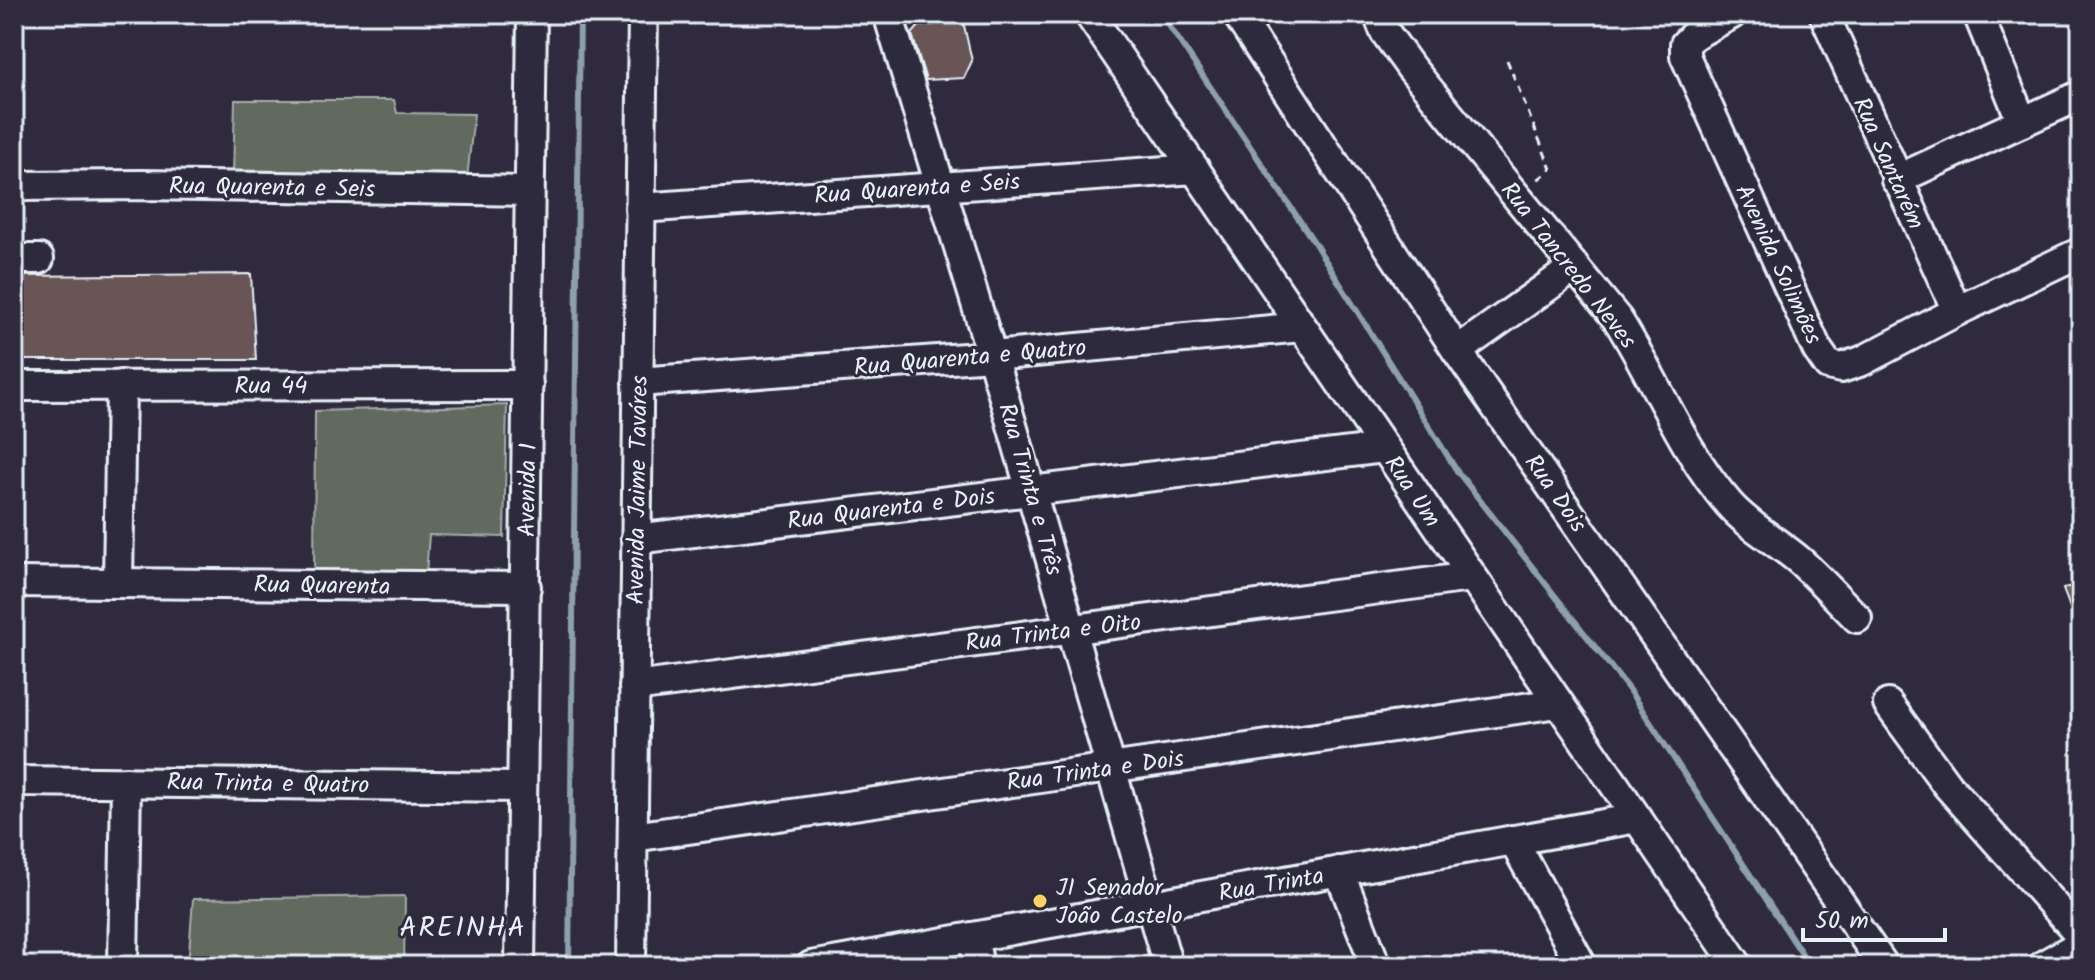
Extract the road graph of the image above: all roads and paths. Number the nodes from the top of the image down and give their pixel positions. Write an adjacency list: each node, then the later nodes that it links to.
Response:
1 (532, 14): 17 (street, Avenida 1)
2 (643, 14): 19 (street, Avenida Jaime Taváres)
3 (888, 14): 16 (street, Rua Trinta e Três)
4 (1089, 14): 13 (street, Rua Um)
5 (1237, 14): 24 (street, Rua Dois)
6 (1378, 14): 18 (street, Rua Tancredo Neves)
7 (1732, 14): 22 (street, Avenida Solimões)
8 (1824, 14): 14 (street, Rua Santarém)
9 (1978, 14): 12 (street)
10 (1507, 60): 18 (path)
11 (2081, 95): 12 (street)
12 (2022, 122): 14 (street)
13 (1195, 169): 16 (street, Rua Quarenta e Seis); 23 (street, Rua Um)
14 (1896, 180): 22 (street, Rua Santarém)
15 (14, 186): 17 (street, Rua Quarenta e Seis)
16 (941, 187): 19 (street, Rua Quarenta e Seis); 25 (street, Rua Trinta e Três)
17 (529, 191): 28 (street, Avenida 1)
18 (1516, 197): 21 (street, Rua Tancredo Neves)
19 (640, 208): 26 (street, Avenida Jaime Taváres)
20 (2081, 252): 22 (street, Avenida Solimões)
21 (1575, 267): 24 (street); 37 (street, Rua Tancredo Neves)
22 (1957, 311)
23 (1302, 327): 25 (street, Rua Quarenta e Quatro); 30 (street, Rua Um)
24 (1457, 351): 63 (street, Rua Dois)
25 (992, 356): 26 (street, Rua Quarenta e Quatro); 31 (street, Rua Trinta e Três)
26 (638, 382): 32 (street, Avenida Jaime Taváres)
27 (121, 385): 28 (street, Rua 44); 29 (street, Rua 44); 35 (street)
28 (528, 385): 36 (street, Avenida 1)
29 (14, 386)
30 (1384, 448): 31 (street, Rua Quarenta e Dois); 33 (street, Rua Um)
31 (1031, 491): 32 (street, Rua Quarenta e Dois); 38 (street, Rua Trinta e Três)
32 (636, 539): 39 (street, Avenida Jaime Taváres)
33 (1471, 577): 38 (street, Rua Trinta e Oito); 40 (street, Rua Um)
34 (14, 582): 35 (street, Rua Quarenta)
35 (118, 583): 36 (street, Rua Quarenta)
36 (526, 587): 45 (street, Avenida 1)
37 (1857, 618)
38 (1071, 630): 39 (street, Rua Trinta e Oito); 42 (street, Rua Trinta e Três)
39 (634, 687): 47 (street, Avenida Jaime Taváres)
40 (1558, 703): 42 (street, Rua Trinta e Dois); 46 (street, Rua Um)
41 (1888, 704): 51 (street)
42 (1111, 767): 47 (street, Rua Trinta e Dois); 50 (street, Rua Trinta e Três)
43 (14, 781): 44 (street, Rua Trinta e Quatro)
44 (126, 782): 45 (street, Rua Trinta e Quatro); 54 (street)
45 (521, 787): 55 (street, Avenida 1)
46 (1637, 818): 48 (street, Rua Trinta); 62 (street, Rua Um)
47 (633, 837): 56 (street, Avenida Jaime Taváres)
48 (1513, 840): 49 (street, Rua Trinta); 61 (street)
49 (1339, 871): 50 (street, Rua Trinta); 60 (street)
50 (1151, 905): 52 (street, Rua Trinta); 59 (street, Rua Trinta e Três)
51 (2081, 936)
52 (973, 937): 57 (street, Rua Trinta); 58 (street)
53 (2081, 944): 64 (street)
54 (123, 966)
55 (520, 966)
56 (631, 966)
57 (811, 966)
58 (979, 966)
59 (1168, 966)
60 (1376, 966)
61 (1582, 966)
62 (1738, 966)
63 (1884, 966)
64 (2042, 966)

